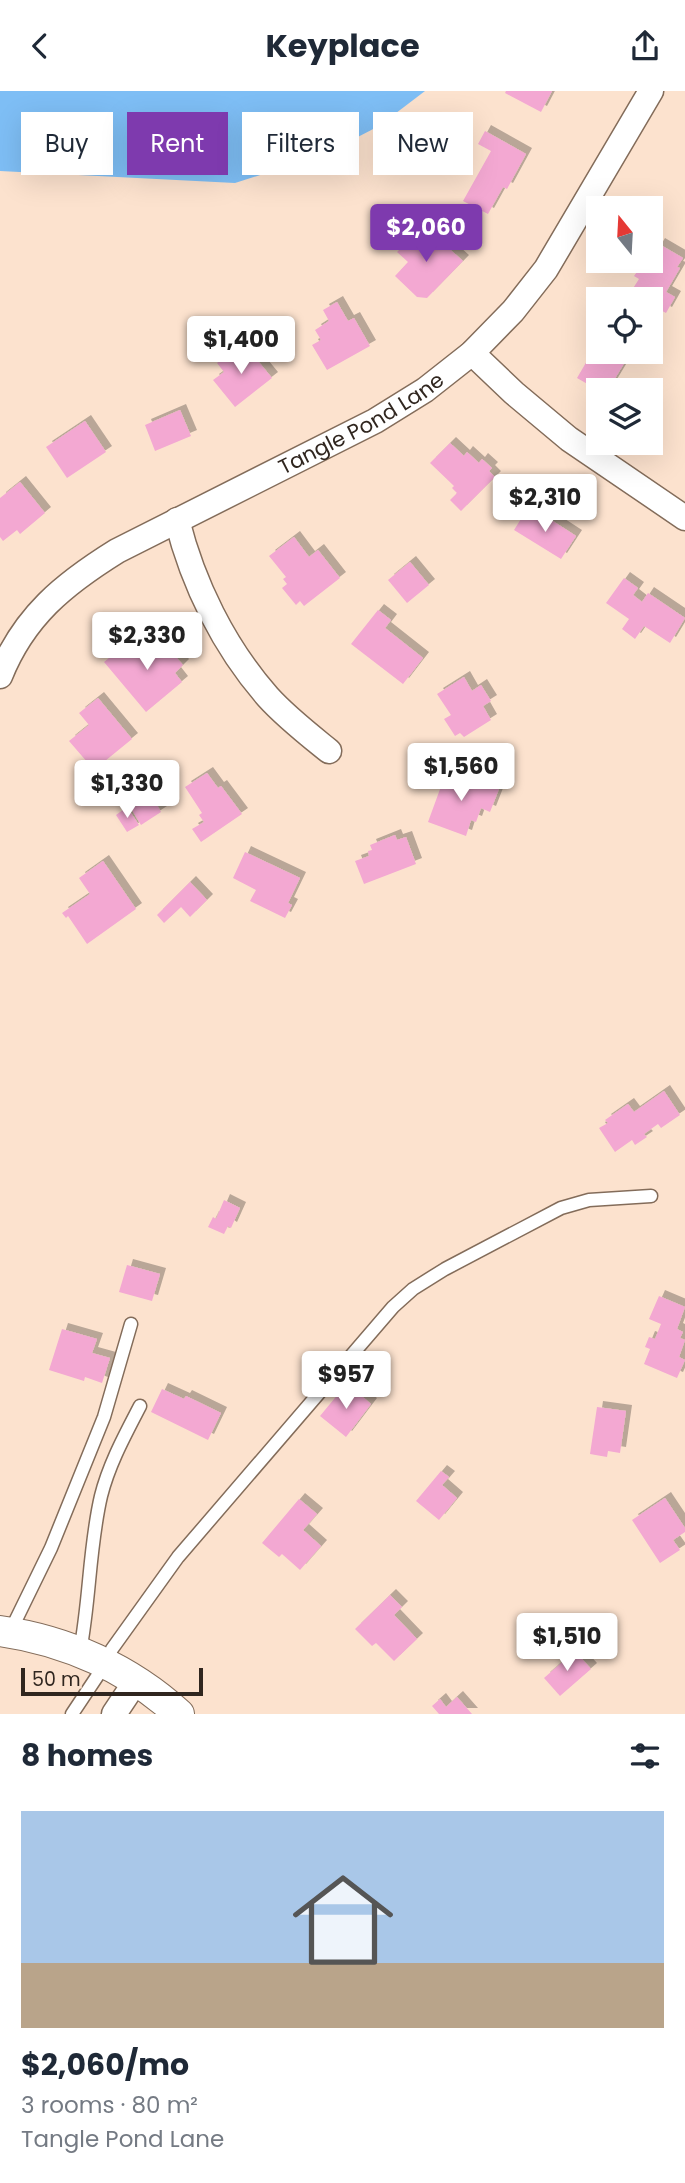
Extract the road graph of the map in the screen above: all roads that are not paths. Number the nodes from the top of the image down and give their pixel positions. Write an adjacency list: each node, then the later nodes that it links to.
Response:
1 (651, 91): 2 (street, Tangle Pond Lane)
2 (472, 353): 3 (street); 4 (street, Tangle Pond Lane)
3 (685, 518)
4 (177, 520): 5 (street, Tangle Pond Lane); 6 (street)
5 (0, 675)
6 (329, 751)
7 (651, 1196): 11 (lane)
8 (131, 1324): 10 (lane)
9 (140, 1406): 11 (lane)
10 (5, 1631): 11 (street)
11 (93, 1657): 12 (street); 13 (lane)
12 (136, 1681): 14 (street); 15 (street)
13 (72, 1714)
14 (114, 1714)
15 (179, 1714)

